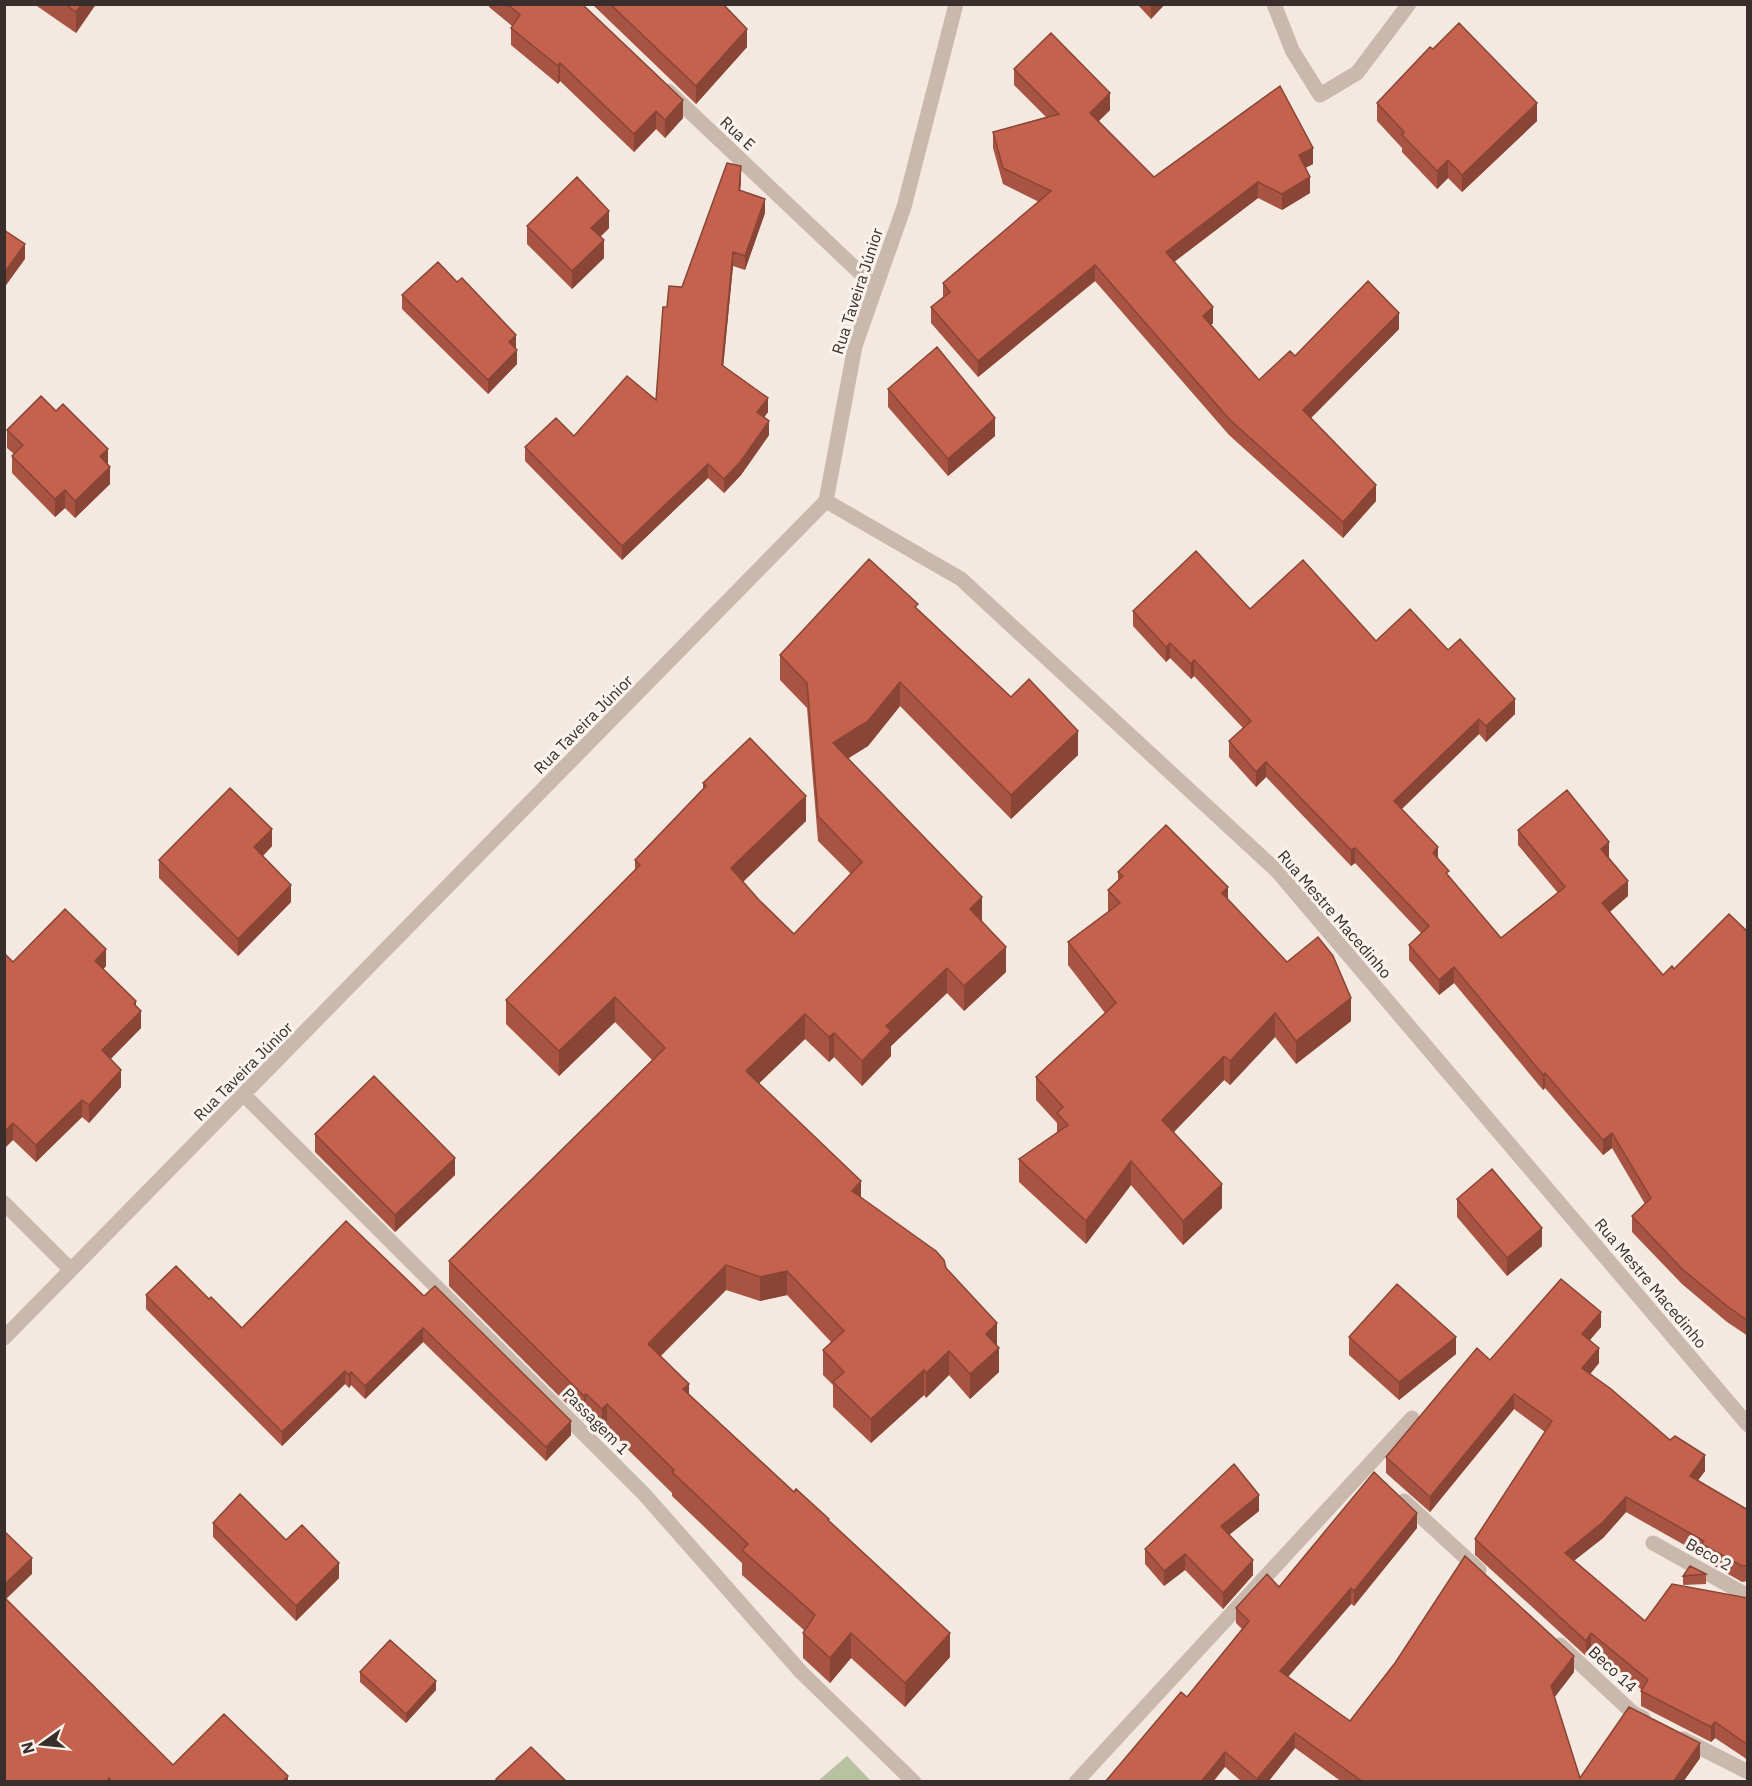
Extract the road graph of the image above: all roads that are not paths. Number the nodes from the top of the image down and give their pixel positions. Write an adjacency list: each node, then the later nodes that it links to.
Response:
1 (956, 4): 5 (street, Rua Taveira Júnior)
2 (1274, 4): 3 (street)
3 (1409, 4)
4 (653, 77): 5 (street, Rua E)
5 (875, 287): 6 (street, Rua Taveira Júnior)
6 (826, 501): 7 (street, Rua Taveira Júnior); 12 (street, Rua Mestre Macedinho)
7 (243, 1095): 9 (street, Rua Taveira Júnior); 21 (street, Passagem 1)
8 (4, 1203): 9 (street)
9 (71, 1270): 10 (street, Rua Taveira Júnior)
10 (4, 1338)
11 (1412, 1418): 22 (street)
12 (1748, 1425)
13 (1392, 1490): 15 (street)
14 (1653, 1543): 16 (street, Beco 2)
15 (1491, 1581)
16 (1748, 1596)
17 (1550, 1635): 18 (street, Beco 14)
18 (1654, 1724)
19 (1675, 1734): 20 (street)
20 (1748, 1772)
21 (914, 1782)
22 (1076, 1782)

